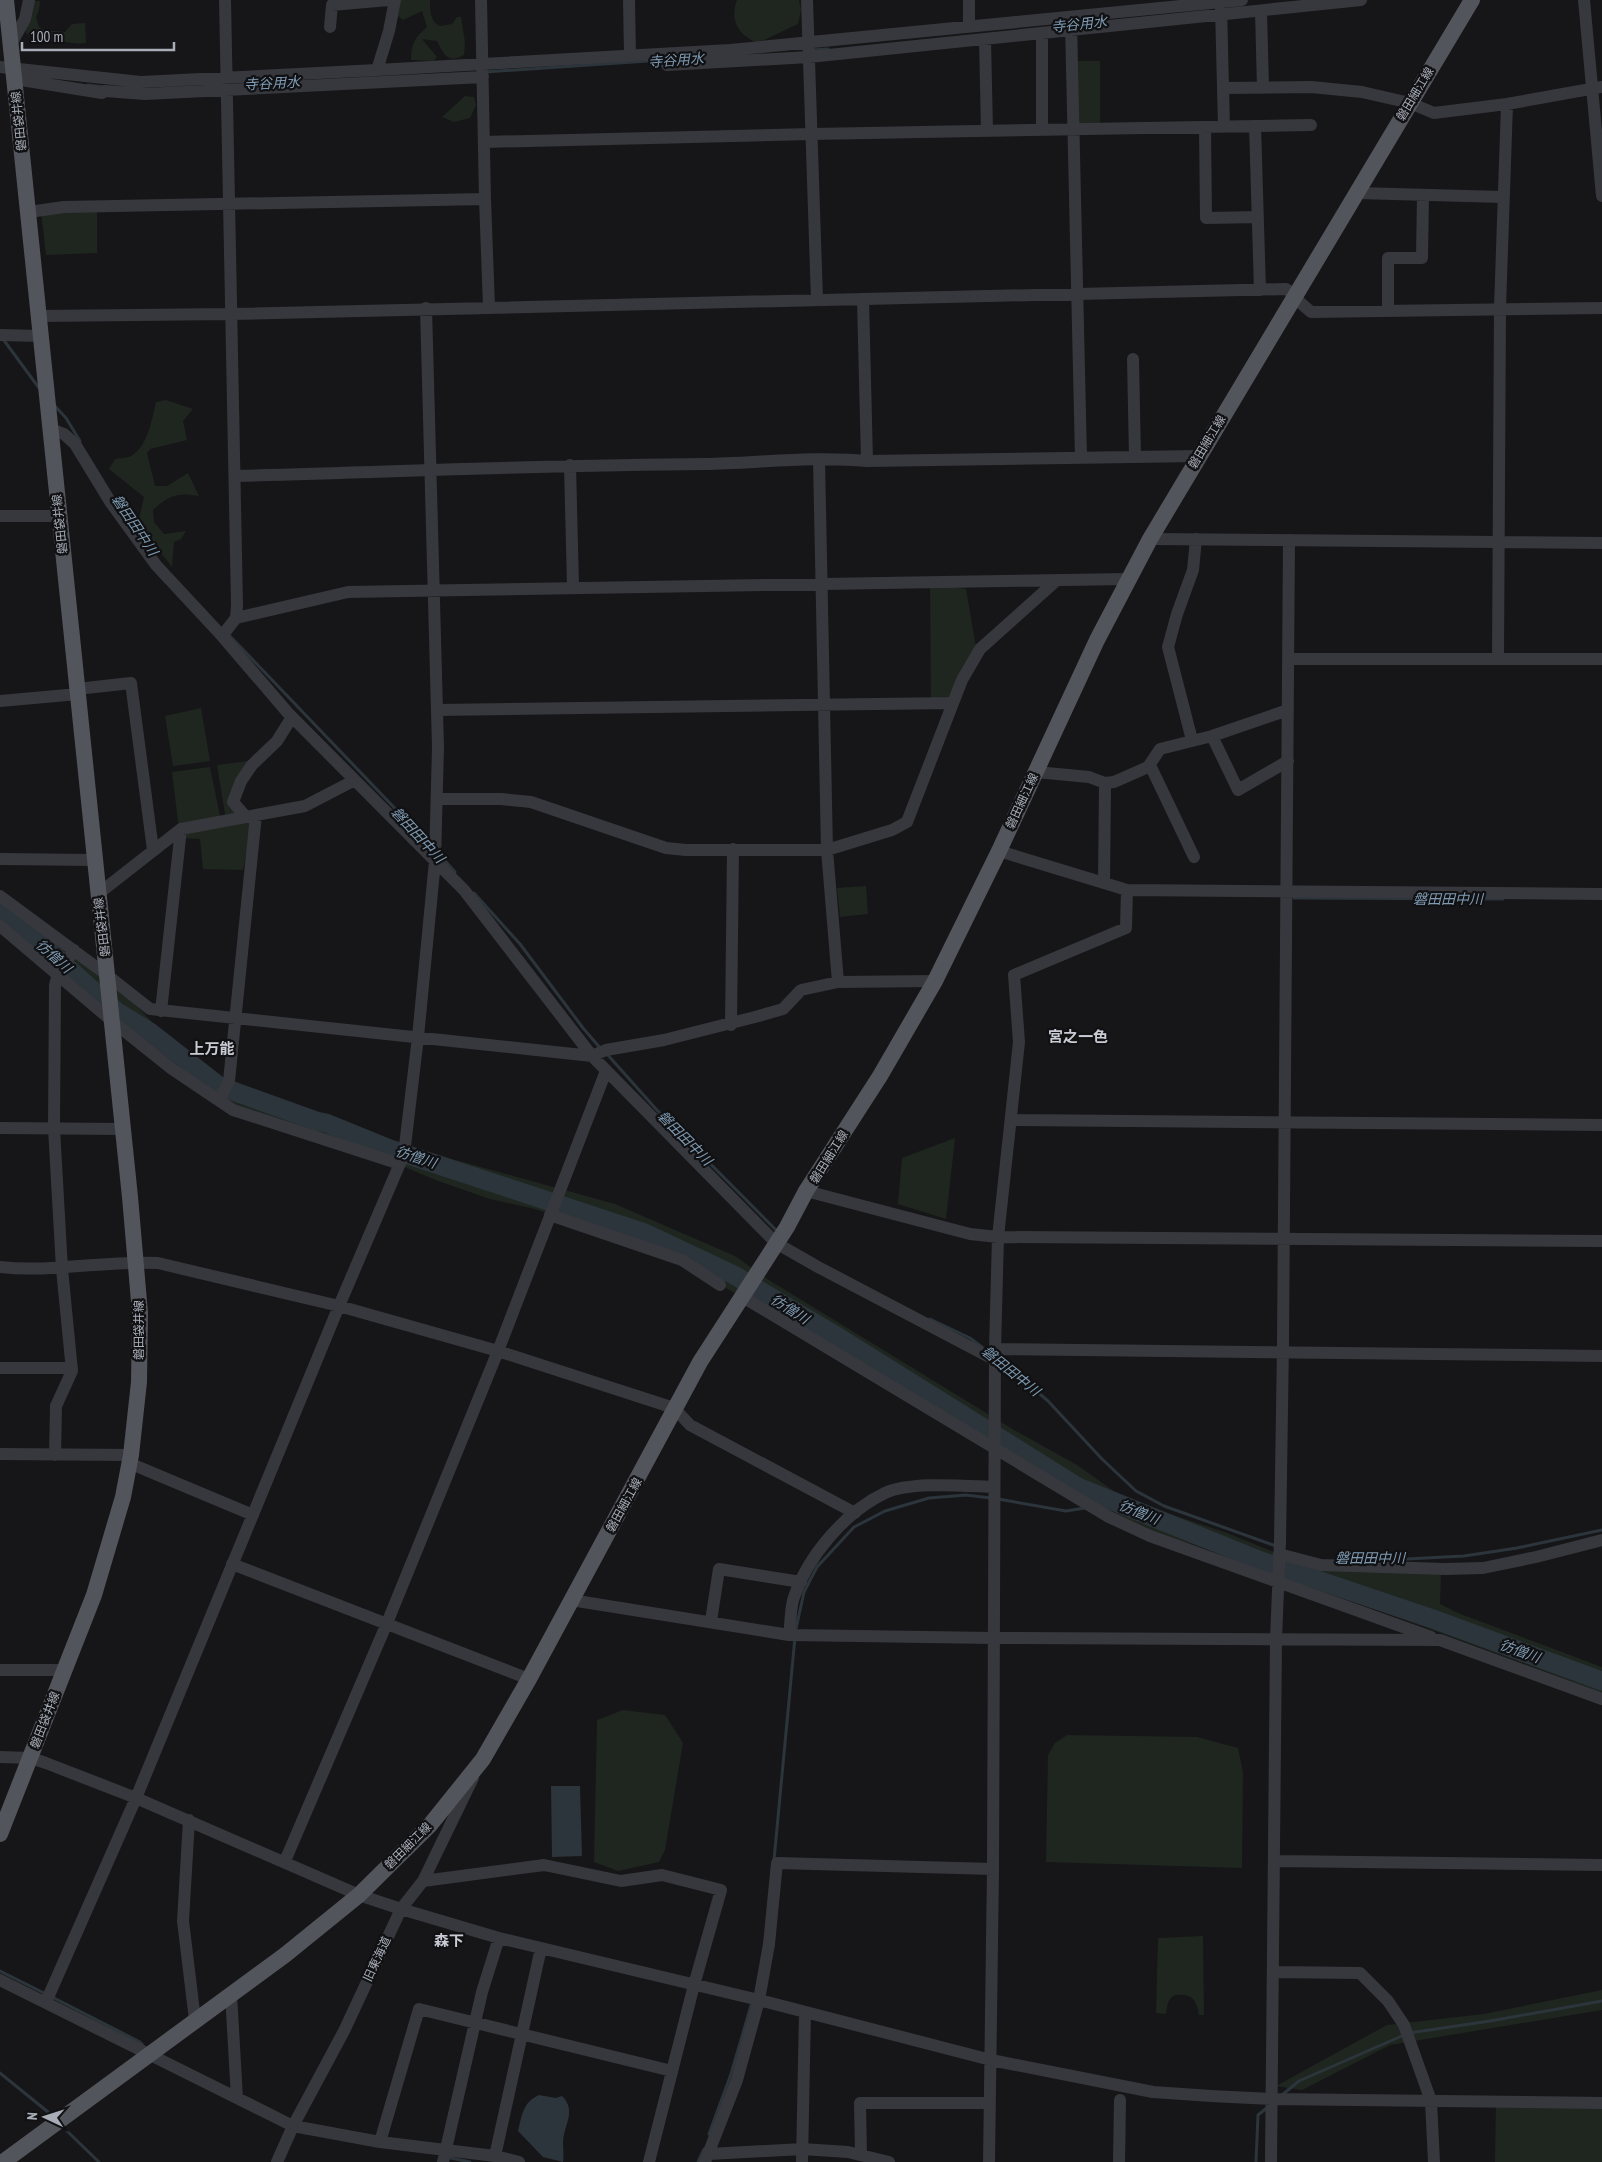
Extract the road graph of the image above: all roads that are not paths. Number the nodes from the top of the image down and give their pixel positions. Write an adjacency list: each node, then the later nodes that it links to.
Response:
1 (6, 0): 23 (main road, 磐田袋井線)
2 (29, 0): 23 (street)
3 (225, 0): 32 (street)
4 (388, 0): 18 (street)
5 (395, 0): 29 (street)
6 (481, 0): 28 (street)
7 (629, 0): 26 (street)
8 (808, 0): 24 (street)
9 (969, 0): 19 (street)
10 (1242, 0): 15 (street)
11 (1361, 0): 16 (street)
12 (1472, 0): 36 (main road, 磐田細江線)
13 (1584, 0): 35 (street)
14 (1133, 5): 15 (street); 17 (street)
15 (1221, 8): 16 (street); 20 (street); 33 (street)
16 (1261, 10): 34 (street)
17 (1071, 17): 19 (street); 20 (street)
18 (330, 27)
19 (969, 27): 24 (street)
20 (1072, 31): 21 (street); 42 (street)
21 (1042, 34): 22 (street); 43 (street)
22 (985, 39): 27 (street); 44 (street)
23 (11, 44): 30 (main road, 磐田袋井線)
24 (809, 44): 25 (street); 27 (street)
25 (665, 54): 26 (street); 27 (street)
26 (630, 55): 28 (street)
27 (809, 57): 45 (street)
28 (482, 64): 29 (street); 31 (street)
29 (377, 70): 32 (street)
30 (9, 71): 32 (street); 53 (main road, 磐田袋井線)
31 (483, 77): 32 (street); 46 (street)
32 (226, 84): 52 (street)
33 (1223, 88): 34 (street); 39 (street)
34 (1263, 88): 36 (street)
35 (1598, 88): 37 (street); 49 (street)
36 (1410, 103): 37 (street); 47 (main road, 磐田細江線)
37 (1506, 104): 50 (street)
38 (1311, 125): 40 (street)
39 (1224, 126): 40 (street); 41 (street)
40 (1255, 126): 54 (street)
41 (1205, 127): 42 (street); 54 (street)
42 (1073, 129): 43 (street); 56 (street)
43 (1042, 130): 44 (street)
44 (987, 131): 45 (street)
45 (812, 134): 46 (street); 58 (street)
46 (484, 142): 51 (street)
47 (1357, 193): 48 (street); 57 (main road, 磐田細江線)
48 (1423, 195): 50 (street); 64 (street)
49 (1602, 196)
50 (1503, 197): 62 (street)
51 (484, 200): 52 (street); 60 (street)
52 (229, 204): 53 (street); 65 (street)
53 (29, 212): 66 (main road, 磐田袋井線)
54 (1258, 218): 55 (street)
55 (1260, 290): 56 (street); 57 (street)
56 (1077, 295): 59 (street); 73 (street)
57 (1296, 297): 64 (street); 71 (main road, 磐田細江線)
58 (817, 300): 59 (street); 60 (street)
59 (863, 300): 75 (street)
60 (489, 307): 61 (street)
61 (426, 308): 65 (street); 77 (street)
62 (1500, 308): 63 (street); 64 (street); 84 (street)
63 (1602, 308)
64 (1388, 310)
65 (231, 314): 66 (street); 78 (street)
66 (40, 316): 68 (main road, 磐田袋井線)
67 (0, 335): 68 (street)
68 (42, 336): 70 (main road, 磐田袋井線)
69 (1133, 359): 72 (street)
70 (51, 430): 80 (main road, 磐田袋井線); 92 (street)
71 (1198, 456): 72 (street); 81 (main road, 磐田細江線)
72 (1136, 457): 73 (street)
73 (1080, 458): 75 (street)
74 (819, 460): 75 (street); 76 (street); 88 (street)
75 (867, 461)
76 (570, 465): 77 (street); 89 (street)
77 (430, 471): 78 (street); 90 (street)
78 (235, 476): 91 (street)
79 (0, 516): 80 (street)
80 (60, 516): 96 (main road, 磐田袋井線)
81 (1150, 539): 82 (street); 86 (main road, 磐田細江線)
82 (1196, 539): 83 (street); 104 (street)
83 (1289, 540): 84 (street); 93 (street)
84 (1498, 542): 85 (street); 94 (street)
85 (1602, 543)
86 (1128, 579): 87 (street); 107 (main road, 磐田細江線)
87 (1057, 580): 88 (street); 98 (street)
88 (822, 584): 89 (street); 99 (street)
89 (573, 587): 90 (street)
90 (433, 590): 91 (street); 100 (street)
91 (236, 618): 92 (street)
92 (222, 636): 102 (street)
93 (1288, 659): 94 (street); 101 (street)
94 (1498, 659): 95 (street)
95 (1602, 660)
96 (77, 692): 97 (street); 114 (street); 119 (main road, 磐田袋井線)
97 (0, 701)
98 (953, 703): 99 (street); 115 (street)
99 (823, 704): 100 (street); 115 (street)
100 (437, 710): 110 (street)
101 (1288, 710): 103 (street); 105 (street)
102 (292, 717): 108 (street); 111 (street)
103 (1212, 736): 104 (street); 105 (street)
104 (1192, 740): 106 (street)
105 (1288, 760): 123 (street)
106 (1150, 765): 109 (street); 117 (street)
107 (1036, 772): 109 (street); 116 (main road, 磐田細江線)
108 (354, 781): 111 (street); 120 (street)
109 (1105, 783): 121 (street)
110 (437, 799): 113 (street); 120 (street)
111 (251, 816): 112 (street); 135 (street)
112 (181, 829): 114 (street); 133 (street)
113 (733, 849): 115 (street); 136 (street)
114 (153, 850): 124 (street)
115 (827, 850): 132 (street)
116 (999, 851): 121 (street); 131 (main road, 磐田細江線)
117 (1194, 857)
118 (0, 859): 119 (street)
119 (94, 860): 124 (main road, 磐田袋井線)
120 (435, 861): 137 (street); 138 (street)
121 (1104, 883): 122 (street)
122 (1127, 890): 123 (street); 141 (street)
123 (1287, 892): 125 (street); 142 (street)
124 (98, 894): 130 (main road, 磐田袋井線)
125 (1602, 894)
126 (0, 896): 128 (street)
127 (0, 926): 129 (street)
128 (74, 950): 129 (street); 130 (street)
129 (58, 974): 134 (street); 145 (street)
130 (108, 981): 133 (street); 134 (main road, 磐田袋井線)
131 (935, 981): 132 (street); 148 (main road, 磐田細江線)
132 (838, 982): 136 (street)
133 (162, 1011): 135 (street)
134 (111, 1018): 140 (street); 146 (main road, 磐田袋井線)
135 (235, 1018): 137 (street); 140 (street)
136 (731, 1024): 138 (street)
137 (418, 1037): 138 (street); 147 (street)
138 (592, 1056): 139 (street)
139 (606, 1071): 149 (street); 153 (street)
140 (220, 1100): 147 (street)
141 (1011, 1120): 142 (street); 150 (street)
142 (1284, 1122): 143 (street); 151 (street)
143 (1602, 1125)
144 (0, 1128): 145 (street)
145 (54, 1128): 146 (street); 156 (street)
146 (122, 1130): 154 (main road, 磐田袋井線)
147 (402, 1159): 159 (street)
148 (806, 1192): 150 (street); 153 (main road, 磐田細江線)
149 (550, 1215): 157 (street); 160 (street)
150 (998, 1237): 151 (street); 162 (street)
151 (1282, 1238): 152 (street); 161 (street)
152 (1602, 1241)
153 (776, 1243): 158 (main road, 磐田細江線); 162 (street)
154 (137, 1262): 156 (street); 159 (street); 170 (main road, 磐田袋井線)
155 (0, 1267): 156 (street)
156 (62, 1269): 165 (street)
157 (720, 1285)
158 (742, 1296): 166 (main road, 磐田細江線); 167 (street)
159 (339, 1306): 160 (street); 173 (street)
160 (498, 1350): 166 (street); 181 (street)
161 (1282, 1351): 162 (street); 163 (street); 175 (street)
162 (995, 1355): 167 (street)
163 (1602, 1356)
164 (0, 1368): 165 (street)
165 (72, 1368): 169 (street)
166 (674, 1408): 172 (street); 179 (main road, 磐田細江線)
167 (994, 1446): 171 (street); 177 (street)
168 (0, 1454): 169 (street)
169 (55, 1455): 170 (street)
170 (130, 1459): 173 (street); 187 (main road, 磐田袋井線)
171 (994, 1487): 172 (street); 183 (street)
172 (855, 1513): 178 (street)
173 (253, 1515): 176 (street)
174 (1602, 1540): 175 (street)
175 (1279, 1554): 177 (street)
176 (232, 1564): 181 (street); 193 (street)
177 (1279, 1581): 184 (street); 185 (street)
178 (801, 1582): 180 (street); 182 (street)
179 (571, 1600): 180 (street); 188 (main road, 磐田細江線)
180 (711, 1621): 182 (street)
181 (387, 1623): 188 (street); 197 (street)
182 (789, 1635): 183 (street)
183 (992, 1638): 184 (street); 199 (street)
184 (1276, 1639): 185 (street); 196 (street)
185 (1440, 1640): 189 (street)
186 (0, 1670): 187 (street)
187 (65, 1670): 191 (main road, 磐田袋井線)
188 (529, 1679): 192 (main road, 磐田細江線)
189 (1602, 1699)
190 (0, 1757): 191 (street)
191 (31, 1758): 193 (street); 195 (main road, 磐田袋井線)
192 (483, 1759): 200 (street, 旧東海道); 201 (main road, 磐田細江線)
193 (136, 1798): 194 (street); 210 (street)
194 (188, 1820): 197 (street); 212 (street)
195 (0, 1834)
196 (1275, 1861): 198 (street); 205 (street)
197 (285, 1862): 201 (street)
198 (1602, 1865)
199 (993, 1869): 209 (street); 216 (street)
200 (423, 1881): 202 (street, 旧東海道); 207 (street)
201 (359, 1895): 202 (street); 208 (main road, 磐田細江線)
202 (400, 1909): 203 (street); 224 (street, 旧東海道)
203 (499, 1938): 204 (street); 213 (street)
204 (541, 1948): 207 (street); 214 (street)
205 (1273, 1972): 219 (street); 221 (street)
206 (0, 1980): 210 (street)
207 (694, 1985): 209 (street); 217 (street)
208 (231, 1994): 212 (main road, 磐田細江線); 218 (street)
209 (759, 2000): 211 (street); 230 (street)
210 (46, 2002): 215 (street)
211 (805, 2012): 216 (street); 229 (street)
212 (195, 2020): 215 (main road, 磐田細江線)
213 (475, 2023): 214 (street); 225 (street); 227 (street)
214 (522, 2034): 217 (street); 228 (street)
215 (150, 2053): 218 (street); 231 (main road, 磐田細江線)
216 (991, 2060): 219 (street); 222 (street)
217 (672, 2071): 234 (street)
218 (237, 2098): 224 (street)
219 (1272, 2099): 221 (street); 238 (street)
220 (1120, 2100): 237 (street)
221 (1432, 2101): 223 (street); 239 (street)
222 (990, 2103): 226 (street); 236 (street)
223 (1602, 2103)
224 (293, 2126): 225 (street); 232 (street, 旧東海道)
225 (380, 2142): 227 (street)
226 (860, 2155): 229 (street); 235 (street)
227 (445, 2156): 228 (street)
228 (495, 2156): 233 (street)
229 (802, 2156): 230 (street)
230 (707, 2158)
231 (3, 2162)
232 (277, 2162)
233 (519, 2162)
234 (649, 2162)
235 (890, 2162)
236 (989, 2162)
237 (1119, 2162)
238 (1271, 2162)
239 (1434, 2162)

